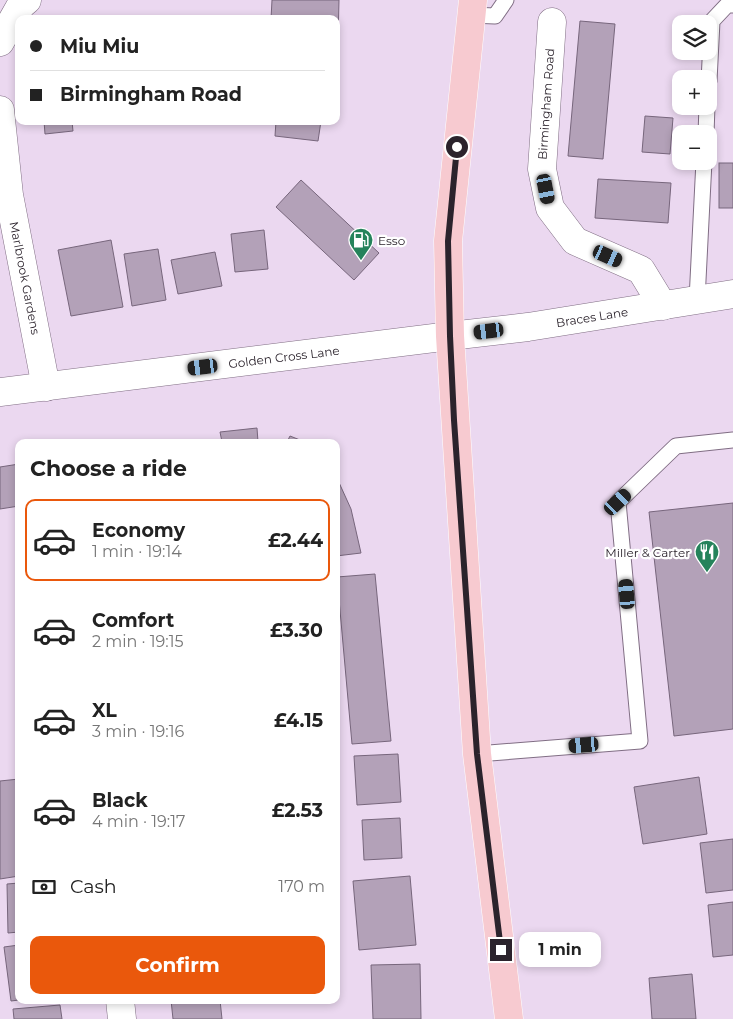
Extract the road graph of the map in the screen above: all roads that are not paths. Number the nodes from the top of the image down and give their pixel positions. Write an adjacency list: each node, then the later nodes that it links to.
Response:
1 (27, 0): 5 (street)
2 (506, 0): 4 (lane)
3 (733, 6): 9 (lane)
4 (472, 8): 15 (highway)
5 (15, 15)
6 (15, 16): 8 (street)
7 (552, 22): 14 (street, Birmingham Road)
8 (0, 42)
9 (710, 70)
10 (0, 110): 16 (street, Marlbrook Gardens)
11 (704, 170): 13 (lane)
12 (733, 294): 13 (street, Braces Lane)
13 (697, 300): 14 (street, Braces Lane)
14 (663, 306): 15 (street, Braces Lane)
15 (450, 336): 16 (street, Golden Cross Lane); 19 (highway)
16 (46, 387): 17 (street, Golden Cross Lane)
17 (0, 392)
18 (733, 440): 19 (lane)
19 (477, 754): 22 (highway)
20 (120, 1004): 21 (street)
21 (122, 1019)
22 (509, 1019)

